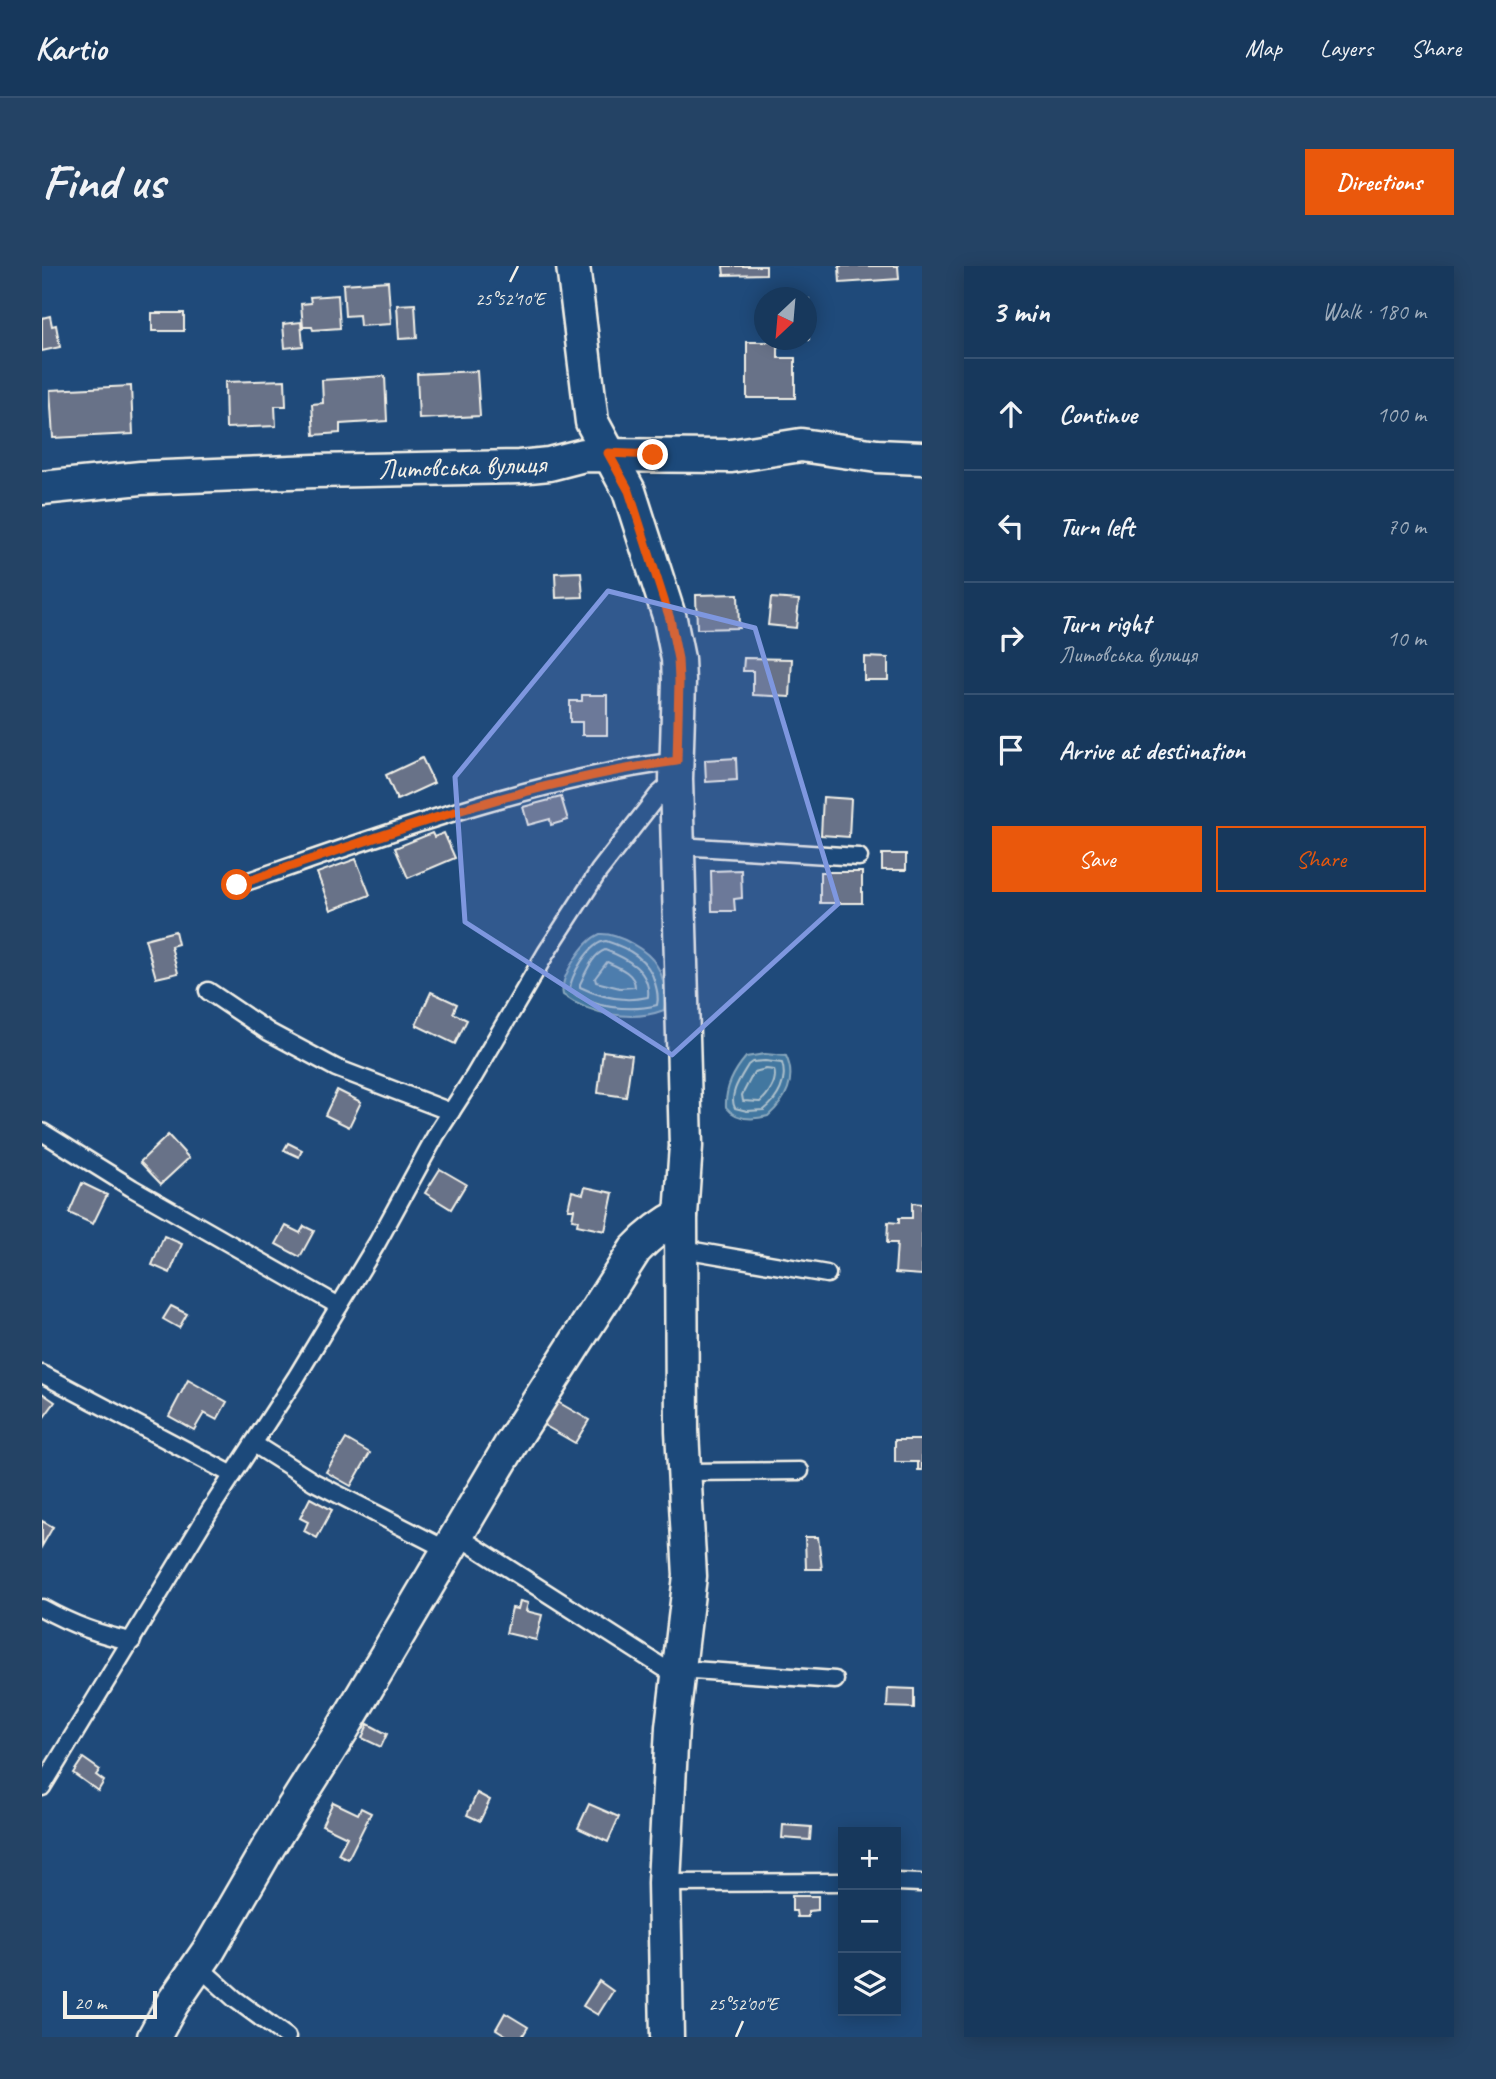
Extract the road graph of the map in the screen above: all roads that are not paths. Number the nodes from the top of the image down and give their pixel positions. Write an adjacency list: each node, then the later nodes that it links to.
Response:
1 (573, 266): 2 (street)
2 (608, 453): 3 (street, Литовська вулиця); 4 (street, Литовська вулиця); 5 (street)
3 (922, 458)
4 (42, 488)
5 (676, 770): 6 (street); 8 (lane); 10 (lane)
6 (679, 846): 7 (lane); 12 (street)
7 (859, 858)
8 (237, 885)
9 (208, 991): 10 (lane)
10 (451, 1112): 15 (lane)
11 (42, 1132): 15 (lane)
12 (681, 1215): 13 (street); 21 (street)
13 (683, 1249): 14 (lane); 19 (street)
14 (827, 1274)
15 (339, 1306): 17 (lane)
16 (42, 1374): 20 (lane)
17 (254, 1444): 20 (lane); 21 (lane)
18 (800, 1471): 19 (lane)
19 (683, 1472): 24 (street)
20 (233, 1475): 23 (lane)
21 (454, 1543): 24 (lane); 31 (street)
22 (42, 1608): 23 (lane)
23 (132, 1640): 26 (lane)
24 (680, 1670): 25 (lane); 29 (street)
25 (835, 1680)
26 (42, 1787)
27 (838, 1882): 29 (lane)
28 (901, 1882): 30 (lane)
29 (664, 1883): 34 (street)
30 (920, 1883)
31 (198, 1966): 32 (street); 33 (lane)
32 (154, 2037)
33 (287, 2037)
34 (667, 2037)

